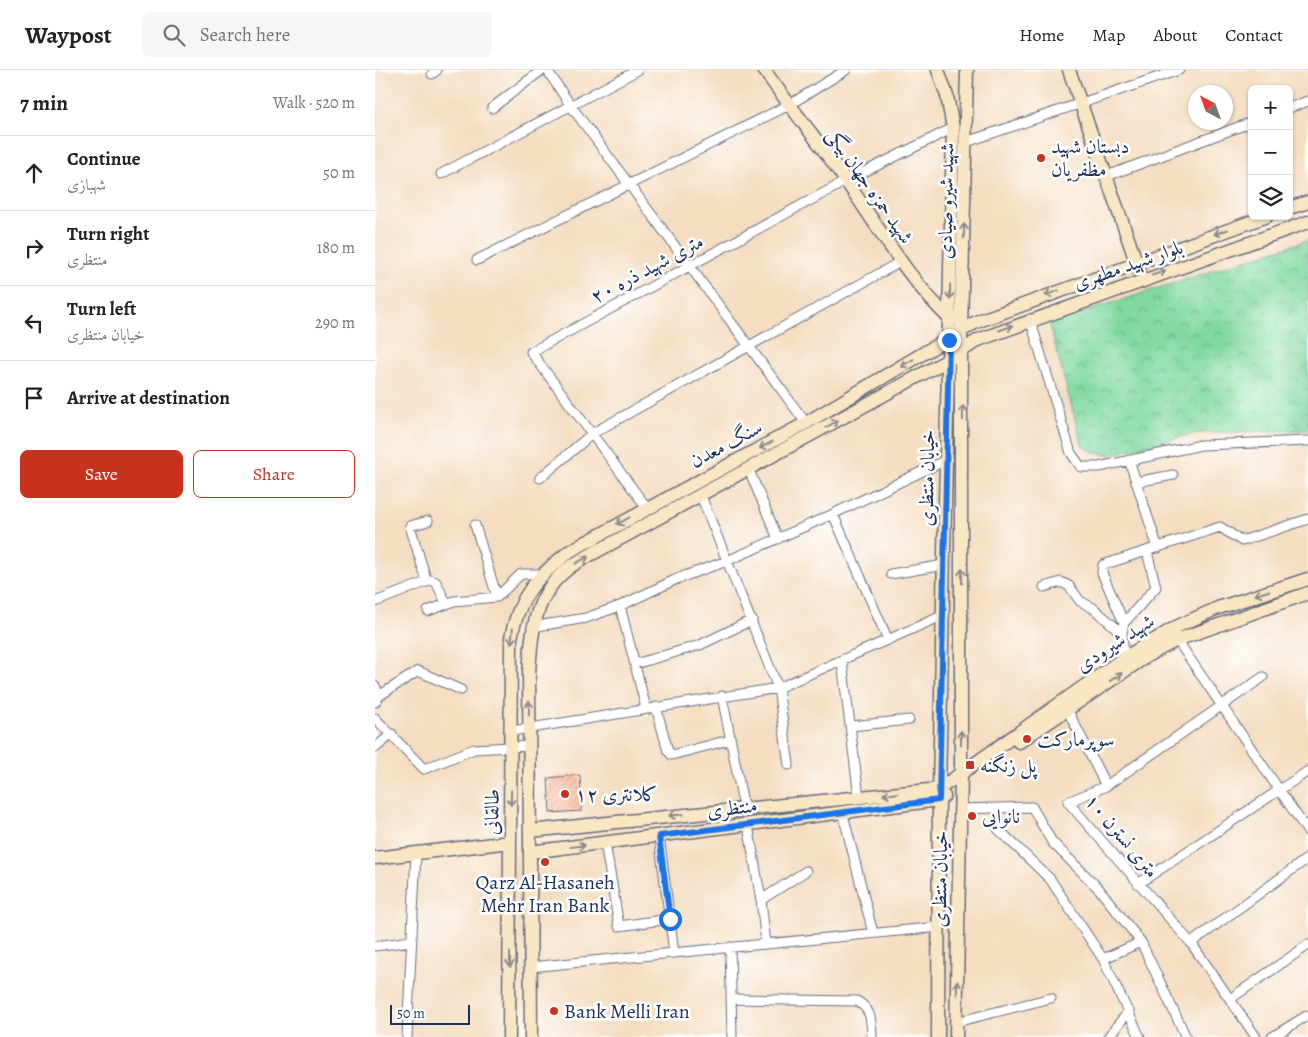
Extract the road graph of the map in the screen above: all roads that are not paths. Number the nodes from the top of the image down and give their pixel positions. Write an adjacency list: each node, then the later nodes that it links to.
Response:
1 (542, 70): 15 (street)
2 (547, 70): 12 (street)
3 (638, 70): 12 (street)
4 (764, 70): 13 (main road, شهید حمزه جهان بیگی)
5 (846, 70): 13 (street)
6 (938, 70): 17 (main road, شهید شیرو صیادی)
7 (967, 70): 18 (main road, شهید شیرو صیادی)
8 (1069, 70): 11 (main road)
9 (1179, 70): 11 (street)
10 (1308, 102): 14 (street)
11 (1081, 104): 18 (street); 20 (main road)
12 (571, 106): 19 (street); 22 (street)
13 (789, 106): 21 (main road, شهید حمزه جهان بیگی); 22 (street)
14 (1293, 107)
15 (492, 108)
16 (1248, 123): 20 (street)
17 (953, 128): 21 (street, ۲۰ متری شهید ذره); 32 (main road, شهید شیرو صیادی, one-way to 32)
18 (966, 142): 32 (main road, شهید شیرو صیادی, one-way to 18)
19 (441, 174)
20 (1107, 176): 29 (main road)
21 (846, 180): 28 (main road, شهید حمزه جهان بیگی); 30 (street, ۲۰ متری شهید ذره)
22 (628, 184): 27 (street); 30 (street)
23 (1308, 202): 24 (main road)
24 (1293, 207)
25 (1256, 220): 29 (main road, بلوار شهید مطهری, one-way to 29)
26 (1308, 222): 31 (main road, بلوار شهید مطهری, one-way to 26)
27 (477, 260)
28 (900, 262): 32 (main road, شهید حمزه جهان بیگی); 36 (street)
29 (1138, 262): 31 (main road); 34 (main road, بلوار شهید مطهری, one-way to 34)
30 (689, 267): 36 (street); 40 (street, ۲۰ متری شهید ذره)
31 (1141, 280): 33 (main road, بلوار شهید مطهری)
32 (956, 318): 34 (main road, شهید شیرو صیادی); 35 (main road, شهید شیرو صیادی)
33 (1030, 320): 37 (main road, بلوار شهید مطهری, one-way to 33); 43 (street)
34 (961, 332): 35 (main road, بلوار شهید مطهری); 37 (main road, خیابان منتظری)
35 (949, 340): 38 (main road, خیابان منتظری); 39 (main road, سنگ معدن, one-way to 39)
36 (749, 348): 39 (street); 40 (street)
37 (963, 350): 38 (main road, سنگ معدن); 104 (main road, خیابان منتظری, one-way to 37)
38 (948, 360): 42 (main road, خیابان منتظری); 44 (main road, سنگ معدن, one-way to 38)
39 (805, 423): 49 (main road, سنگ معدن, one-way to 49)
40 (593, 433): 46 (street); 49 (street, ۲۰ متری شهید ذره)
41 (1308, 441): 43 (street)
42 (946, 460): 50 (street); 58 (main road, خیابان منتظری)
43 (1129, 460): 47 (street)
44 (749, 470): 48 (main road, سنگ معدن); 54 (street)
45 (1173, 475): 47 (street)
46 (540, 478)
47 (1136, 482): 55 (street)
48 (701, 496): 57 (street); 65 (main road, سنگ معدن, one-way to 48)
49 (647, 508): 59 (main road, سنگ معدن, one-way to 59)
50 (833, 514): 54 (street); 77 (street)
51 (1308, 519): 55 (street)
52 (428, 521): 62 (street)
53 (475, 525): 67 (street)
54 (778, 539): 57 (street)
55 (1158, 548): 56 (street)
56 (1147, 552): 74 (street); 74 (street)
57 (727, 561): 70 (street); 73 (street)
58 (945, 565): 60 (street); 72 (main road, خیابان منتظری)
59 (541, 574): 64 (main road, سنگ معدن); 67 (street)
60 (891, 574)
61 (1308, 578): 79 (main road, شهید شیرودی, one-way to 79)
62 (427, 582): 68 (street); 69 (street)
63 (1044, 587): 76 (street)
64 (528, 590): 96 (main road, طالقانی, one-way to 96)
65 (546, 592): 75 (main road, طالقانی)
66 (1308, 593): 78 (main road, شهید شیرودی)
67 (497, 597): 69 (street)
68 (375, 602)
69 (446, 603): 71 (street)
70 (620, 606): 75 (street); 81 (street)
71 (428, 611)
72 (944, 615): 77 (street); 107 (main road, خیابان منتظری)
73 (752, 620): 81 (street); 84 (street)
74 (1124, 623): 76 (street)
75 (533, 627): 95 (main road, طالقانی, one-way to 75)
76 (1122, 633): 79 (street)
77 (888, 640): 80 (street)
78 (1177, 640): 89 (street); 91 (main road, شهید شیرودی, one-way to 78)
79 (1124, 658): 104 (main road, شهید شیرودی)
80 (842, 661): 84 (street); 94 (street)
81 (635, 664): 90 (street)
82 (1263, 677): 89 (street, ۱۰ متری نسترن)
83 (375, 686): 87 (street)
84 (778, 688): 86 (street); 102 (street)
85 (461, 690): 87 (street)
86 (722, 696): 88 (street); 98 (street)
87 (377, 699)
88 (656, 706): 90 (street); 98 (street)
89 (1223, 707): 105 (street, ۱۰ متری نسترن); 106 (street)
90 (646, 708): 95 (street)
91 (1067, 709): 104 (main road, شهید شیرودی); 105 (street)
92 (375, 718): 97 (street)
93 (909, 720): 94 (street)
94 (851, 726): 108 (street)
95 (529, 728): 96 (street); 99 (main road, طالقانی)
96 (512, 731): 100 (main road, طالقانی)
97 (392, 734): 100 (street); 101 (street)
98 (729, 740): 109 (street)
99 (529, 746): 100 (street); 114 (main road, طالقانی)
100 (512, 747): 117 (main road, طالقانی, one-way to 117)
101 (375, 748)
102 (789, 765)
103 (1308, 771): 106 (street)
104 (961, 779): 107 (main road); 110 (main road, خیابان منتظری)
105 (1106, 786): 124 (street, ۱۰ متری نسترن)
106 (1280, 790): 115 (street); 124 (street)
107 (939, 795): 108 (main road, منتظری, one-way to 108); 111 (main road, منتظری); 127 (main road, خیابان منتظری)
108 (859, 797): 109 (main road, منتظری)
109 (744, 808): 114 (main road, منتظری, one-way to 114)
110 (960, 809): 130 (street); 144 (main road, خیابان منتظری, one-way to 110)
111 (843, 814): 112 (main road, منتظری); 128 (street)
112 (748, 825): 116 (main road, منتظری); 125 (street)
113 (998, 830): 137 (street)
114 (530, 831): 119 (main road, طالقانی)
115 (1308, 832)
116 (659, 836): 118 (main road, منتظری); 126 (street)
117 (510, 842): 120 (main road); 146 (main road, طالقانی, one-way to 146)
118 (605, 843): 119 (main road, منتظری, one-way to 118); 126 (street)
119 (530, 852): 138 (main road, طالقانی)
120 (416, 853): 121 (main road); 129 (street)
121 (375, 858)
122 (1308, 858): 131 (street)
123 (807, 871): 125 (street)
124 (1138, 884): 131 (street, ۱۰ متری نسترن)
125 (761, 900): 132 (street)
126 (670, 919): 136 (street)
127 (939, 927): 128 (street); 150 (main road, خیابان منتظری)
128 (873, 933): 132 (street)
129 (411, 941): 133 (street); 145 (street)
130 (1141, 942): 137 (street); 154 (street)
131 (1191, 943): 141 (street, ۱۰ متری نسترن)
132 (766, 944): 135 (street)
133 (375, 946)
134 (1308, 946): 141 (street)
135 (730, 947): 136 (street); 140 (street)
136 (673, 953): 138 (street)
137 (1103, 959): 142 (street)
138 (530, 967): 147 (main road, طالقانی)
139 (1051, 998): 144 (street)
140 (731, 999): 148 (street); 149 (street)
141 (1230, 999): 155 (street, ۱۰ متری نسترن)
142 (1129, 1011): 152 (street); 153 (street)
143 (1308, 1015): 156 (street)
144 (956, 1022): 151 (main road, خیابان منتظری)
145 (407, 1037)
146 (509, 1037)
147 (531, 1037)
148 (731, 1037)
149 (872, 1037)
150 (938, 1037)
151 (956, 1037)
152 (1107, 1037)
153 (1140, 1037)
154 (1186, 1037)
155 (1256, 1037)
156 (1272, 1037)

